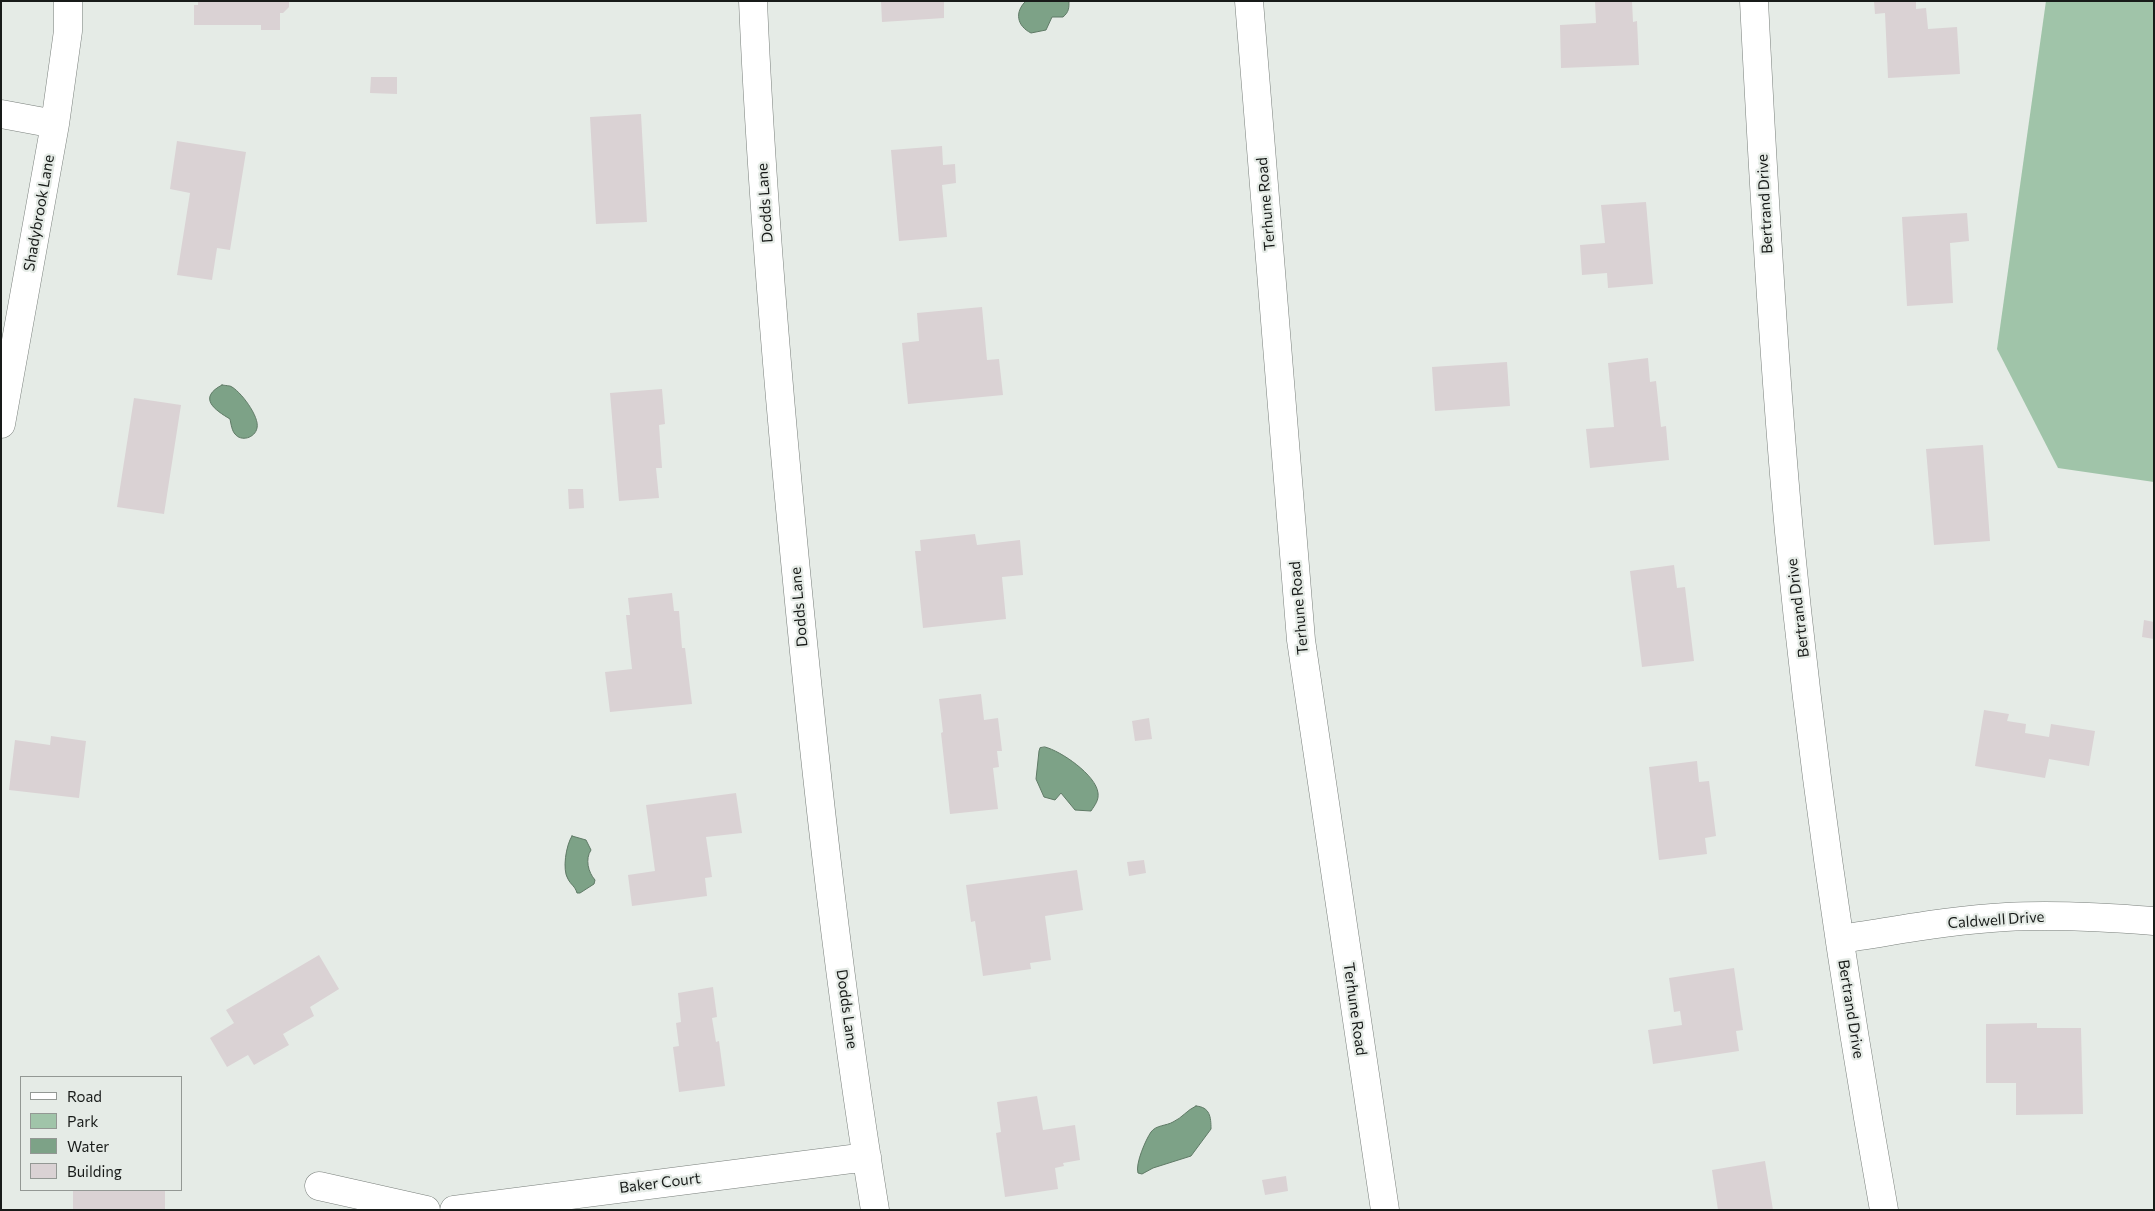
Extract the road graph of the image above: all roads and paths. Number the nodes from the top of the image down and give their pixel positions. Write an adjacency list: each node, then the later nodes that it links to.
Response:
1 (68, 1): 6 (street, Shadybrook Lane)
2 (753, 1): 10 (street, Dodds Lane)
3 (1249, 1): 15 (street, Terhune Road)
4 (1754, 1): 9 (street, Bertrand Drive)
5 (1, 114): 6 (street)
6 (55, 124): 7 (street, Shadybrook Lane)
7 (1, 424)
8 (2154, 921): 9 (street, Caldwell Drive)
9 (1840, 939): 16 (street, Bertrand Drive)
10 (866, 1157): 13 (street, Baker Court); 14 (street, Dodds Lane)
11 (319, 1186): 12 (street)
12 (426, 1210)
13 (454, 1210)
14 (875, 1210)
15 (1385, 1210)
16 (1884, 1210)

